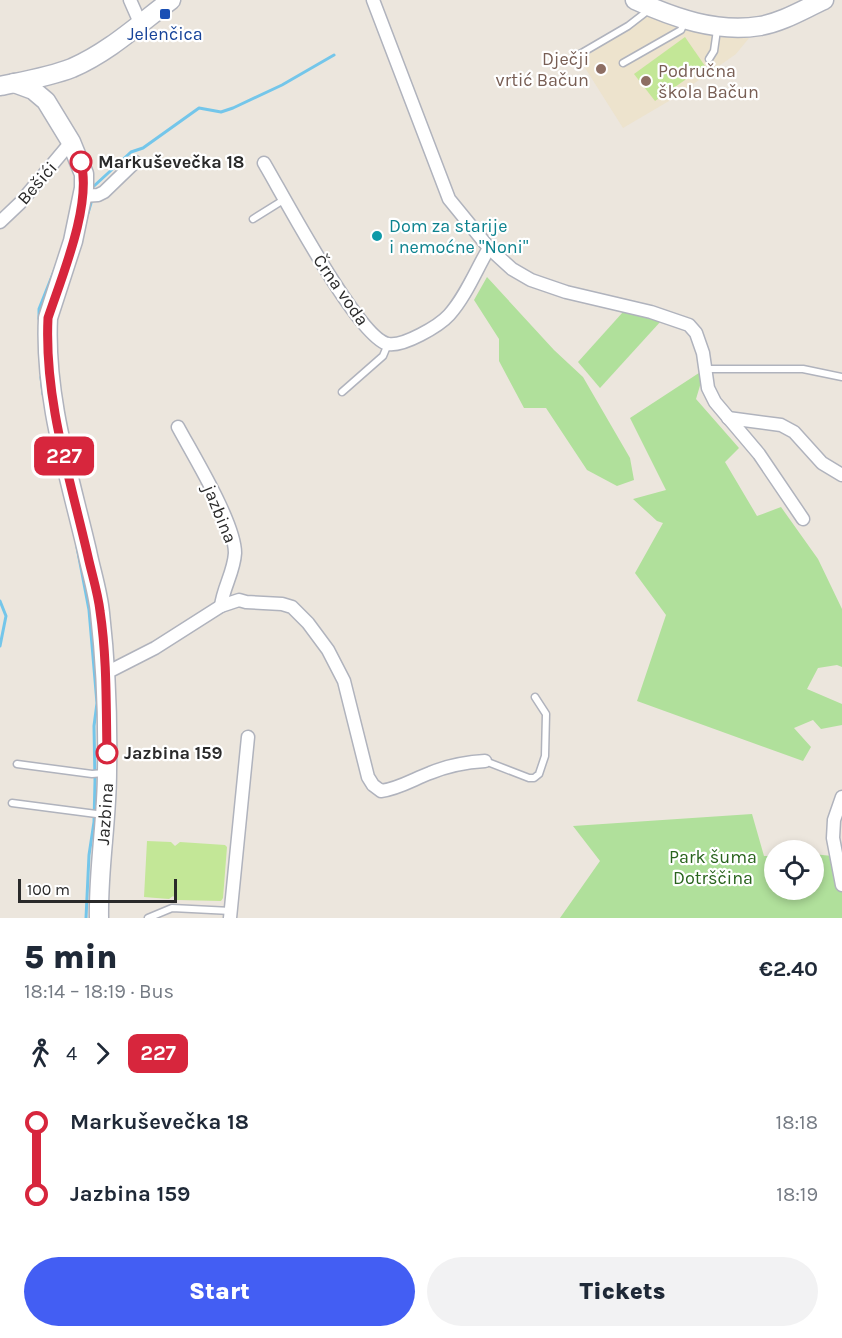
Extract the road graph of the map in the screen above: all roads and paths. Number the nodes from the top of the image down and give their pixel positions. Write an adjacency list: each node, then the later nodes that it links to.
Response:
1 (130, 0): 7 (street)
2 (171, 0): 7 (street)
3 (373, 0): 23 (street)
4 (824, 0): 8 (street)
5 (644, 4): 6 (street); 9 (lane)
6 (685, 20): 8 (street); 11 (lane)
7 (141, 25): 12 (street)
8 (718, 26): 10 (lane)
9 (580, 54)
10 (709, 59)
11 (623, 63)
12 (53, 74): 13 (street); 14 (street)
13 (7, 84): 14 (street, Jazbina)
14 (46, 101): 15 (street, Jazbina)
15 (71, 142): 18 (street, Jazbina); 21 (street, Bešići)
16 (135, 162): 18 (street)
17 (264, 163): 19 (street, Črna voda)
18 (83, 196): 33 (street, Jazbina)
19 (285, 199): 20 (lane); 24 (street, Črna voda)
20 (253, 219)
21 (0, 222): 22 (street, Bešići)
22 (0, 227)
23 (489, 248): 24 (street); 25 (street)
24 (388, 344): 27 (lane)
25 (705, 369): 26 (lane); 28 (street)
26 (842, 377)
27 (342, 392)
28 (728, 418): 30 (street); 31 (street)
29 (178, 427): 32 (street, jazbina)
30 (842, 475)
31 (803, 519)
32 (221, 606): 33 (street); 36 (street)
33 (106, 673): 38 (street, Jazbina)
34 (535, 697): 36 (lane)
35 (248, 737): 43 (street)
36 (485, 761)
37 (16, 764): 38 (lane)
38 (99, 773): 41 (street, Jazbina)
39 (842, 797): 42 (street)
40 (12, 803): 41 (lane)
41 (98, 814): 44 (street, Jazbina)
42 (842, 885)
43 (230, 915): 45 (lane)
44 (99, 918)
45 (148, 918)

